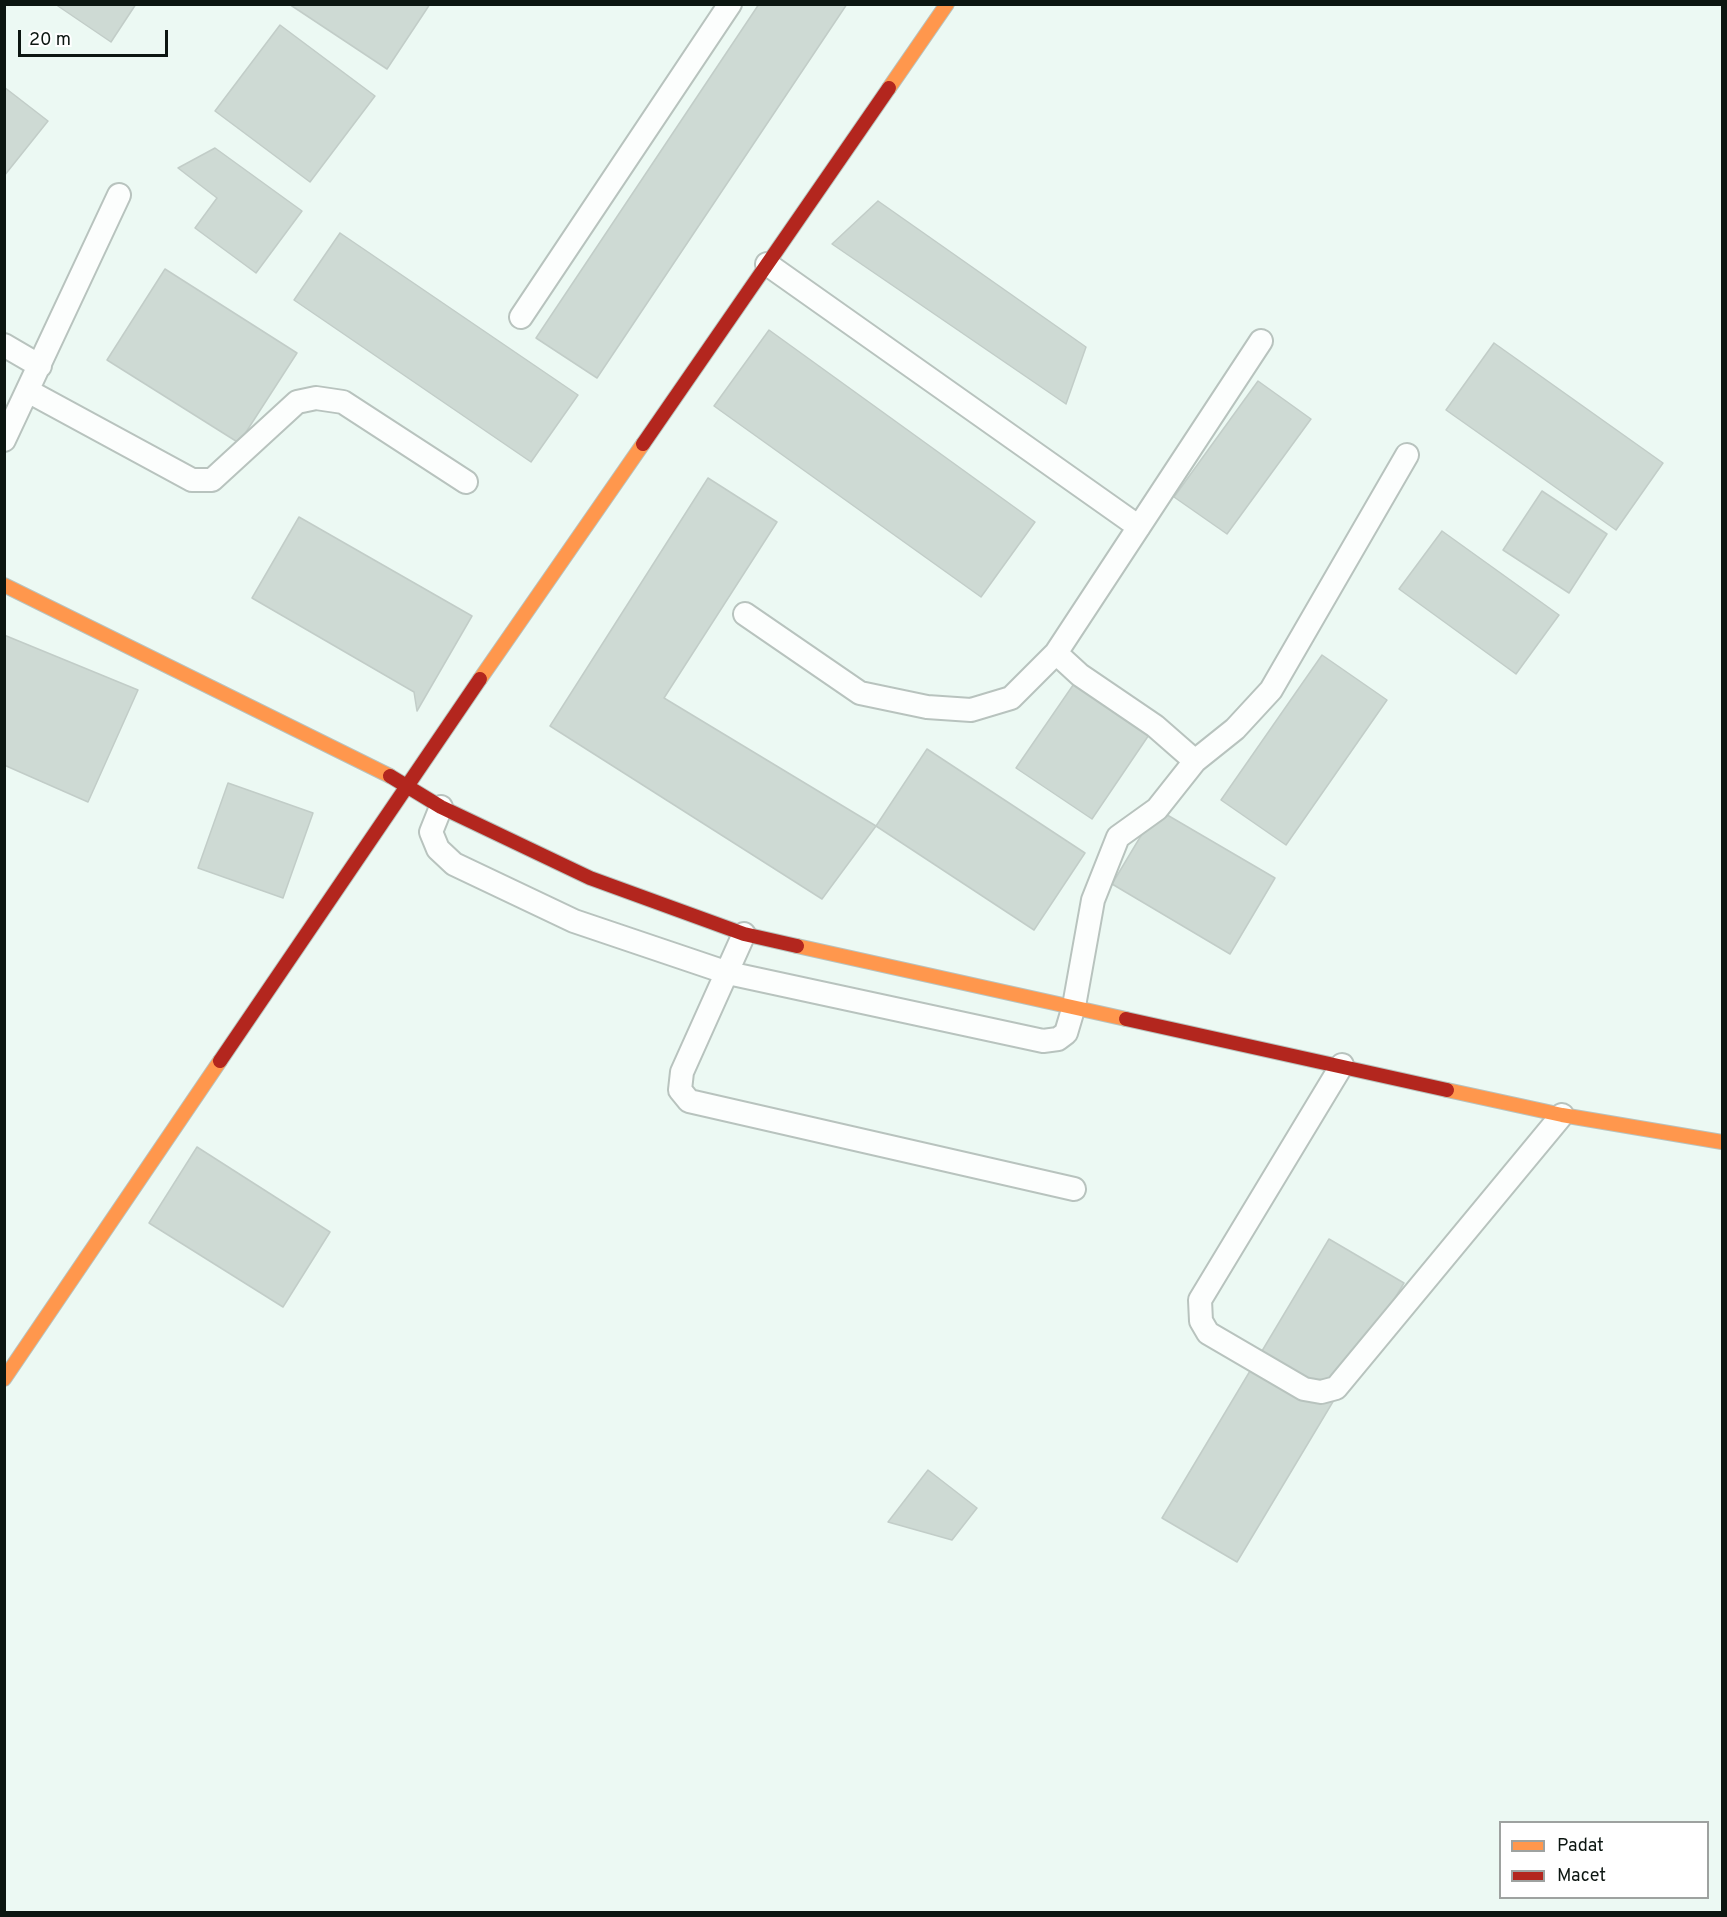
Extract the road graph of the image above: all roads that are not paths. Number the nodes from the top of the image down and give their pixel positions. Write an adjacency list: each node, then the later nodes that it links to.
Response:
1 (730, 4): 5 (lane)
2 (947, 4): 4 (main road)
3 (119, 195): 8 (lane)
4 (767, 264): 13 (lane); 18 (main road)
5 (521, 317)
6 (1261, 341): 13 (lane)
7 (4, 345): 8 (lane)
8 (40, 366): 9 (lane)
9 (28, 391): 10 (lane); 12 (lane)
10 (7, 428)
11 (1407, 455): 17 (lane)
12 (466, 482)
13 (1138, 526): 16 (lane)
14 (4, 585): 18 (main road)
15 (745, 614): 16 (lane)
16 (1056, 653): 17 (lane)
17 (1195, 761): 22 (lane)
18 (407, 785): 19 (main road); 27 (main road)
19 (441, 807): 20 (main road); 21 (lane)
20 (744, 934): 21 (lane); 22 (main road)
21 (728, 973): 22 (lane); 26 (lane)
22 (1074, 1006): 23 (main road)
23 (1342, 1065): 24 (main road); 24 (lane)
24 (1562, 1115): 25 (main road)
25 (1722, 1142)
26 (1074, 1190)
27 (4, 1379)

